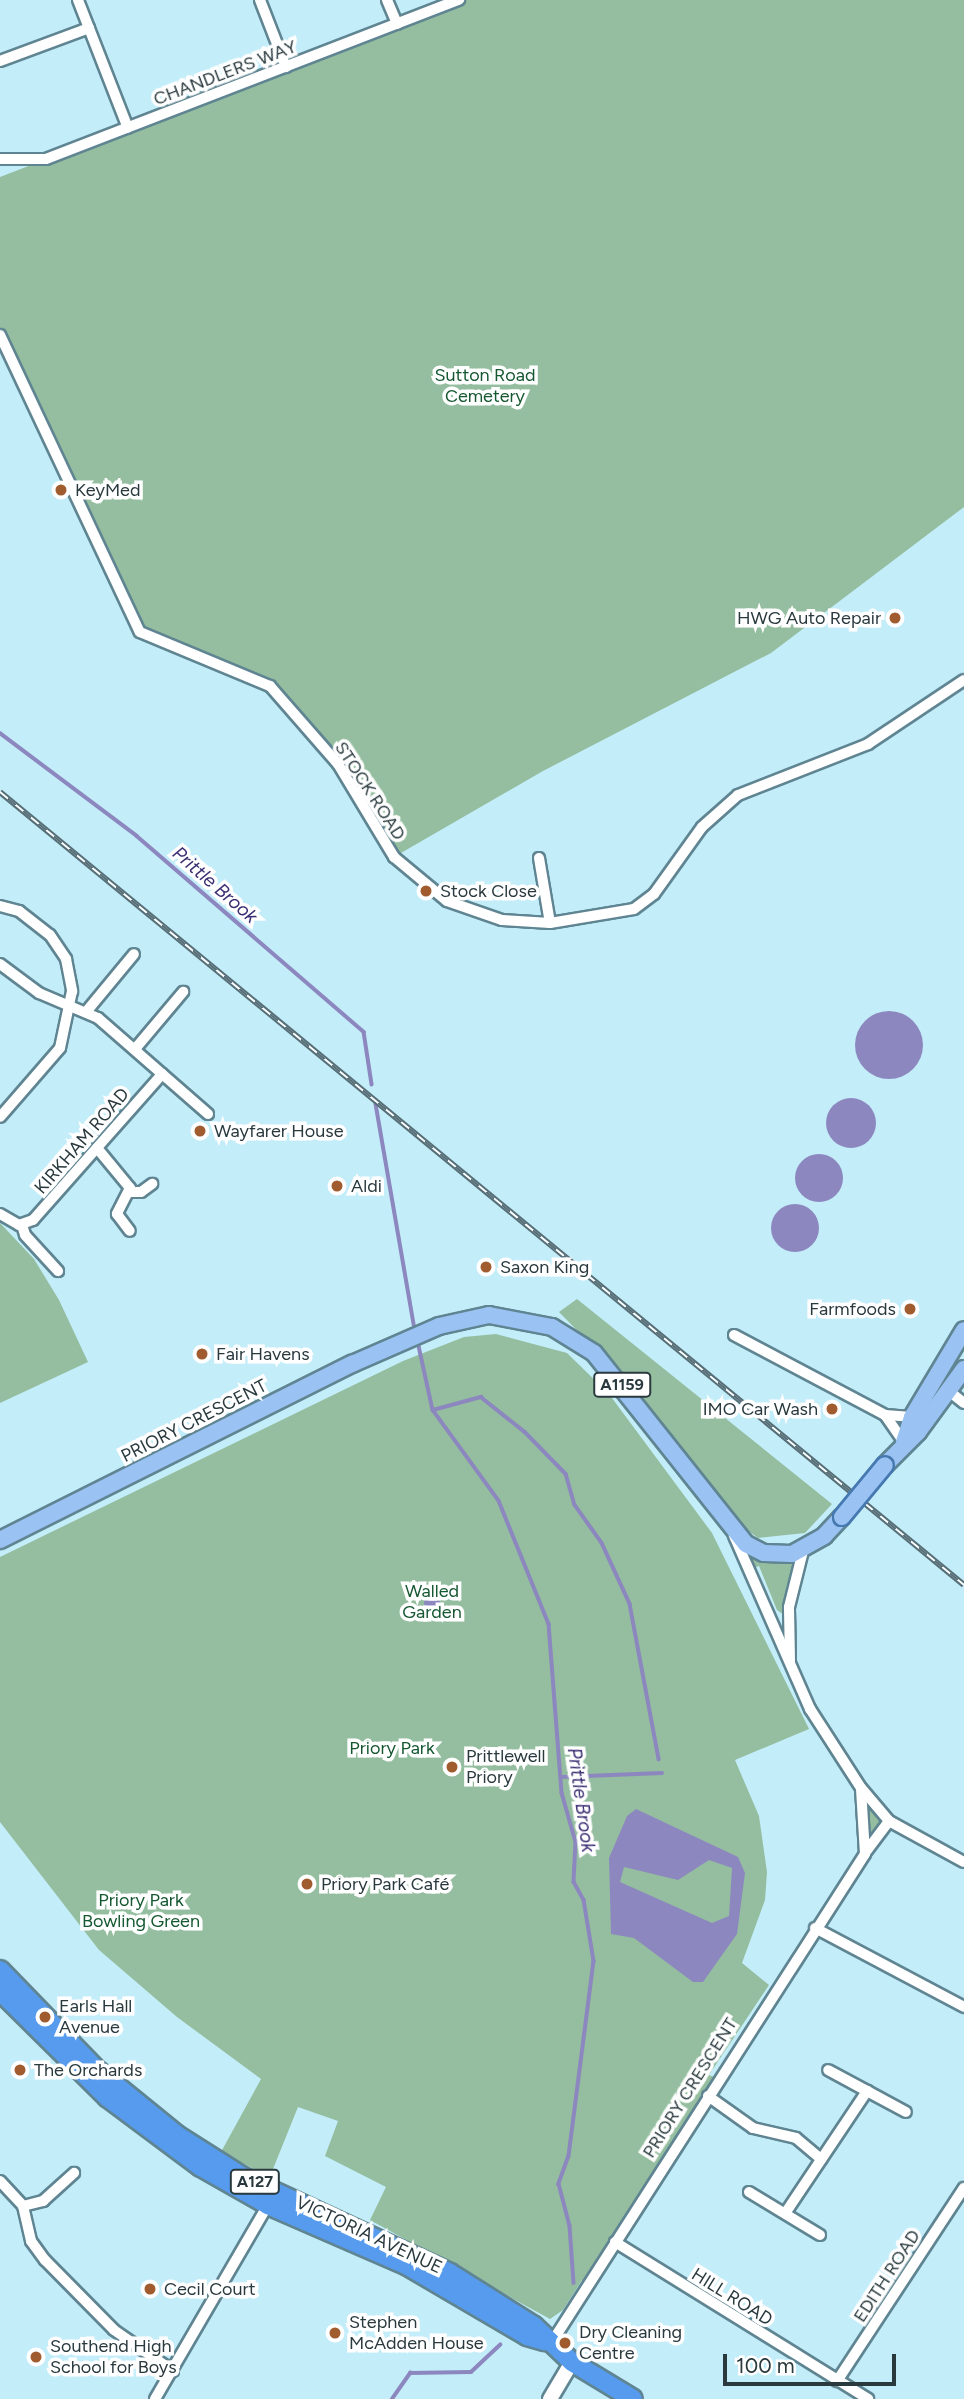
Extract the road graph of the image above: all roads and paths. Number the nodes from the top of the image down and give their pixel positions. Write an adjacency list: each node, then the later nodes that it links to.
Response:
1 (78, 0): 6 (street)
2 (260, 0): 8 (street)
3 (387, 0): 5 (street)
4 (459, 0): 5 (street, CHANDLERS WAY)
5 (397, 24): 8 (street, CHANDLERS WAY)
6 (89, 28): 7 (street); 9 (street)
7 (0, 61)
8 (286, 66): 9 (street, CHANDLERS WAY)
9 (128, 128): 10 (street, CHANDLERS WAY)
10 (0, 159)
11 (0, 335): 15 (street, STOCK ROAD)
12 (964, 680): 15 (street, STOCK ROAD)
13 (539, 858): 15 (street)
14 (0, 906): 19 (street)
15 (551, 923)
16 (134, 954): 20 (street)
17 (1, 966): 19 (street)
18 (183, 992): 21 (street)
19 (72, 1008): 20 (street); 24 (street)
20 (86, 1012): 21 (street)
21 (135, 1049): 22 (street)
22 (162, 1074): 23 (street); 25 (street, KIRKHAM ROAD)
23 (208, 1114)
24 (0, 1117)
25 (97, 1148): 27 (street); 29 (street, KIRKHAM ROAD)
26 (152, 1184): 27 (street)
27 (131, 1192): 30 (street)
28 (0, 1214): 29 (street)
29 (22, 1225): 31 (street)
30 (130, 1231)
31 (58, 1271)
32 (964, 1330): 38 (main road)
33 (734, 1335): 37 (street)
34 (964, 1370): 35 (main road)
35 (949, 1391): 36 (street); 39 (main road)
36 (964, 1403)
37 (885, 1415): 38 (street); 39 (street)
38 (912, 1417): 39 (main road)
39 (904, 1442): 42 (main road, bridge)
40 (730, 1526): 41 (main road, PRIORY CRESCENT / A1159); 42 (main road, PRIORY CRESCENT / A1159); 43 (street, PRIORY CRESCENT)
41 (0, 1540)
42 (803, 1551): 43 (street, PRIORY CRESCENT)
43 (790, 1665): 44 (street, PRIORY CRESCENT)
44 (861, 1788): 45 (street); 46 (street, PRIORY CRESCENT)
45 (889, 1821): 46 (street, PRIORY CRESCENT); 47 (street)
46 (865, 1854): 48 (street, PRIORY CRESCENT)
47 (964, 1862)
48 (815, 1928): 51 (street); 54 (street, PRIORY CRESCENT)
49 (0, 1970): 66 (highway, VICTORIA AVENUE / A127)
50 (0, 1992): 61 (highway, VICTORIA AVENUE / A127)
51 (964, 2007)
52 (828, 2070): 53 (street)
53 (867, 2091): 55 (street); 56 (street)
54 (708, 2096): 56 (street); 65 (street, PRIORY CRESCENT)
55 (906, 2112)
56 (821, 2159): 63 (street)
57 (74, 2173): 62 (street)
58 (0, 2181): 62 (street)
59 (964, 2188): 69 (street, EDITH ROAD)
60 (749, 2192): 63 (street)
61 (268, 2205): 66 (highway, VICTORIA AVENUE / A127); 68 (street)
62 (23, 2206): 68 (street)
63 (786, 2213): 64 (street)
64 (820, 2235)
65 (615, 2242): 66 (street, PRIORY CRESCENT); 69 (street, HILL ROAD)
66 (547, 2343): 67 (highway, VICTORIA AVENUE / A127)
67 (572, 2362): 71 (street); 72 (highway, VICTORIA AVENUE / A127)
68 (173, 2371): 70 (street)
69 (837, 2381): 73 (street, HILL ROAD)
70 (155, 2399)
71 (550, 2399)
72 (633, 2399)
73 (868, 2399)

